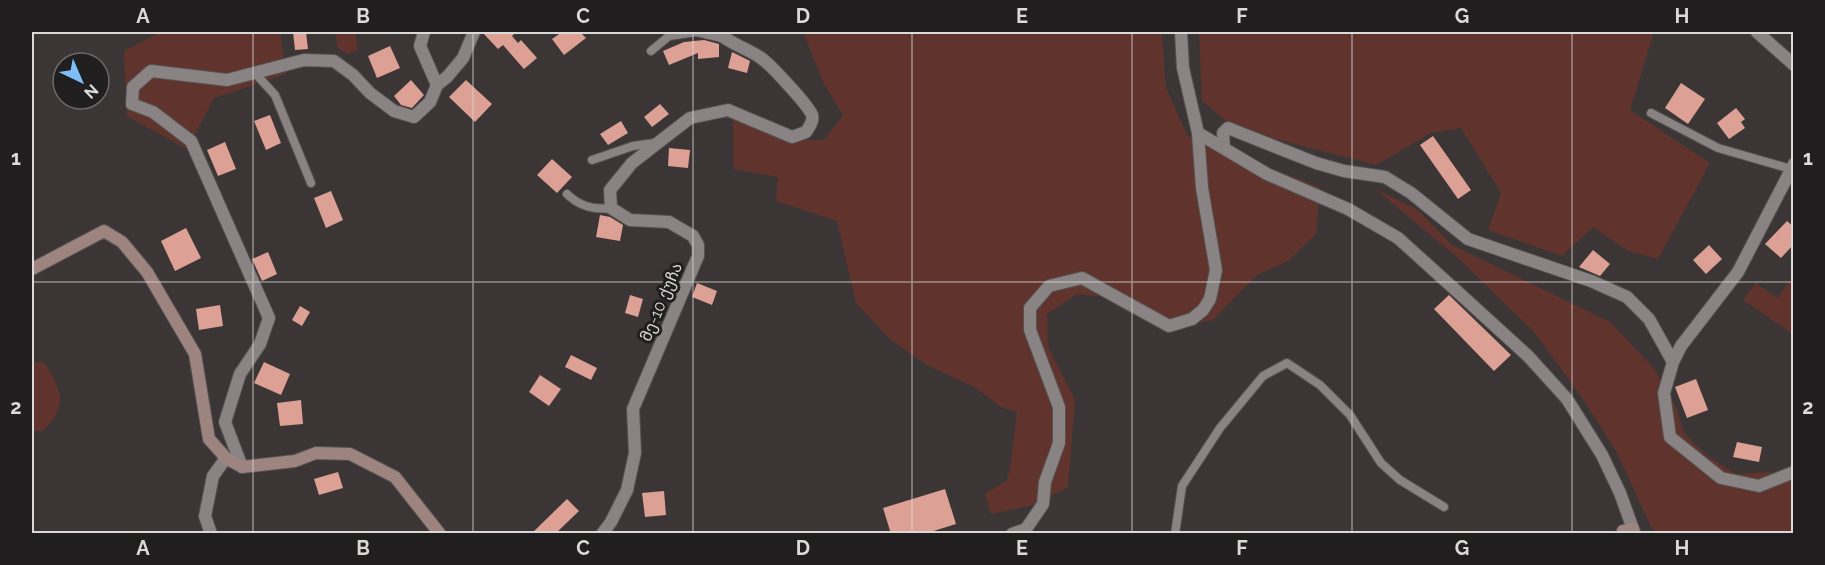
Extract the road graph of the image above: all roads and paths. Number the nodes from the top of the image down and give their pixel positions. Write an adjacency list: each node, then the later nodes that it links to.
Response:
1 (424, 32): 9 (street)
2 (474, 32): 9 (street)
3 (1181, 32): 11 (street)
4 (1757, 32): 7 (street)
5 (721, 35): 6 (lane); 12 (street)
6 (651, 51)
7 (1794, 65)
8 (254, 72): 9 (street); 16 (lane); 22 (street)
9 (437, 85)
10 (1651, 113): 15 (lane)
11 (1198, 132): 13 (street); 29 (street)
12 (656, 143): 14 (lane); 18 (street)
13 (1224, 148): 20 (street); 25 (street)
14 (592, 160)
15 (1792, 167): 20 (street)
16 (311, 183)
17 (567, 194): 18 (lane)
18 (611, 208): 28 (street, მე-10 ქუჩა)
19 (32, 269): 21 (street)
20 (1673, 362): 23 (street)
21 (226, 458): 22 (street); 26 (street)
22 (242, 467): 27 (street)
23 (1794, 472)
24 (1444, 507): 30 (lane)
25 (1630, 532)
26 (211, 534)
27 (440, 534)
28 (602, 534)
29 (1012, 534)
30 (1175, 534)

